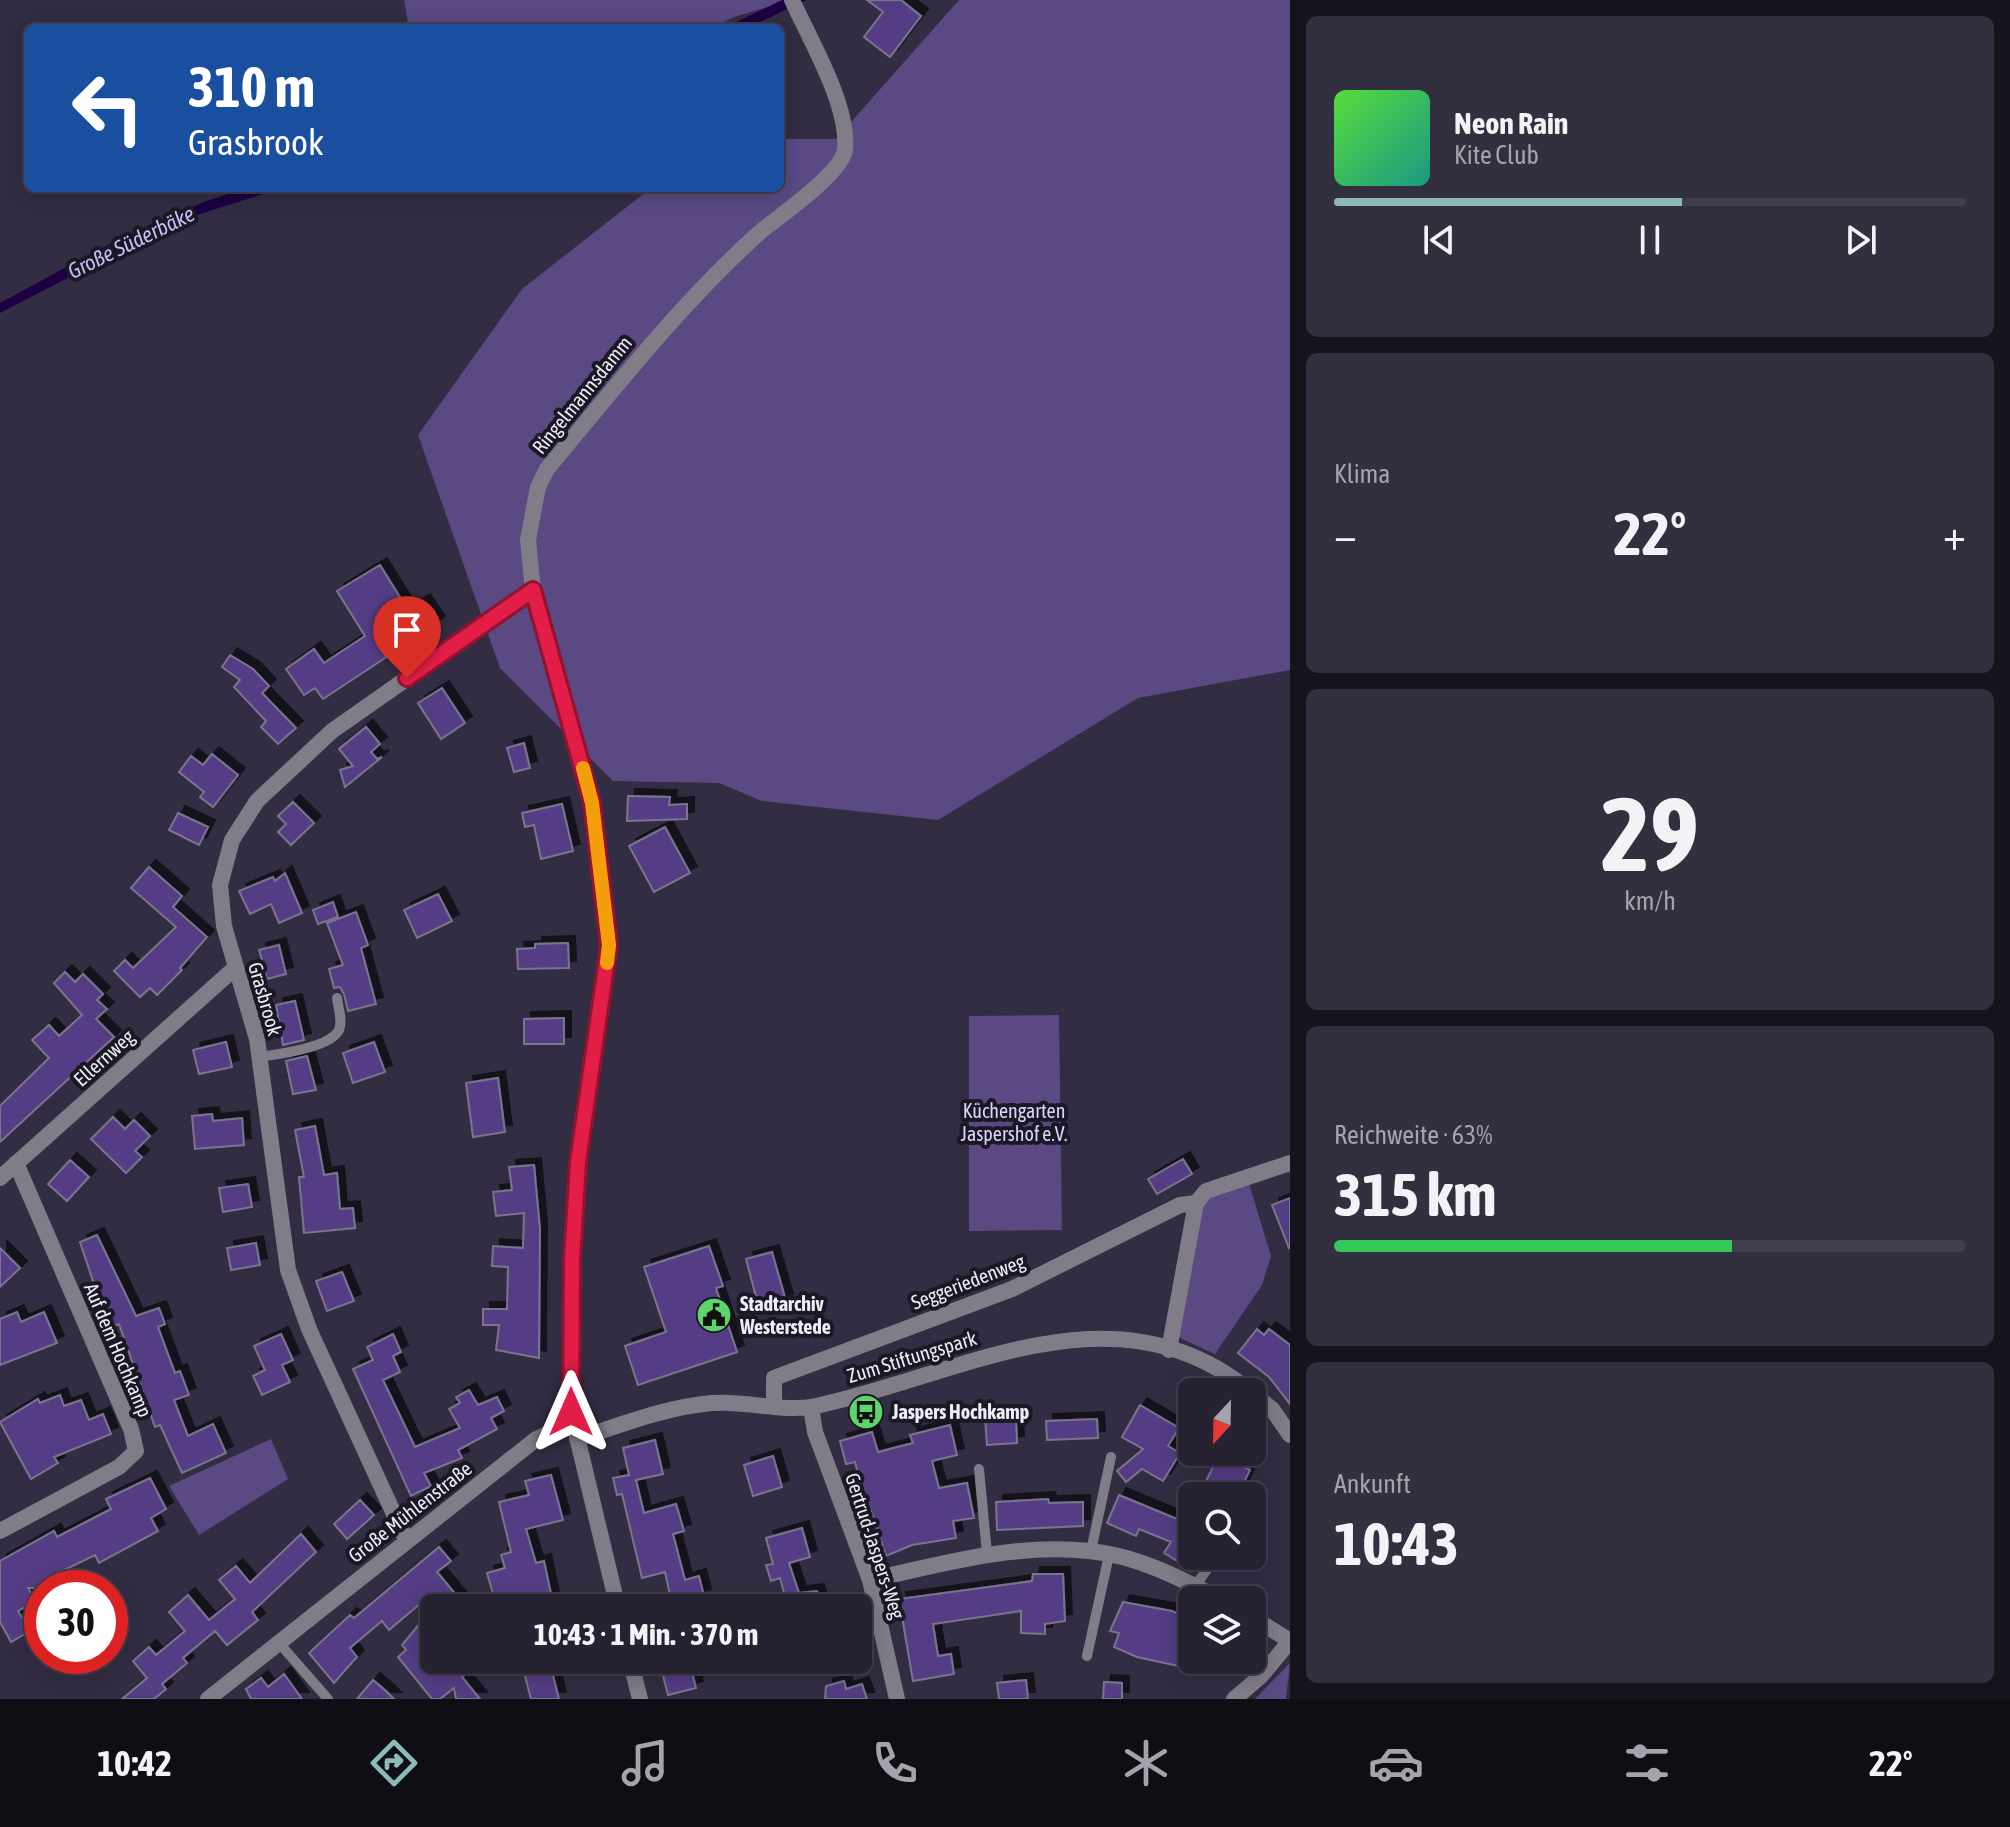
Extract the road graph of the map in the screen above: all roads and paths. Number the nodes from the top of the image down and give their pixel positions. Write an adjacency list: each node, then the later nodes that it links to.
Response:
1 (792, 0): 2 (street, Ringelmannsdamm)
2 (533, 590): 3 (street, Grasbrook); 15 (street, Ringelmannsdamm)
3 (235, 968): 5 (street, Grasbrook); 6 (street, Ellernweg)
4 (337, 998): 5 (lane)
5 (260, 1057): 20 (street, Grasbrook)
6 (16, 1163): 8 (street, Ellernweg); 19 (street, Auf dem Hochkamp)
7 (1290, 1163): 9 (street, Seggeriedenweg)
8 (0, 1178)
9 (1196, 1203): 10 (street); 12 (street, Seggeriedenweg)
10 (1169, 1350): 11 (street, Zum Stiftungspark); 14 (street, Zum Stiftungspark)
11 (1234, 1378)
12 (774, 1404): 14 (street, Zum Stiftungspark); 15 (street, Zum Stiftungspark)
13 (1266, 1404): 16 (street, Zum Stiftungspark)
14 (811, 1407): 25 (street, Gertrud-Jaspers-Weg)
15 (576, 1433): 20 (street, Große Mühlenstraße); 27 (street, Ringelmannsdamm)
16 (1290, 1435)
17 (1111, 1457): 21 (lane)
18 (979, 1469): 22 (lane)
19 (0, 1531)
20 (406, 1540): 30 (street, Große Mühlenstraße)
21 (1091, 1551): 22 (street); 23 (street)
22 (987, 1554): 25 (street)
23 (1109, 1555): 26 (street); 31 (lane)
24 (1207, 1570): 26 (lane)
25 (870, 1580): 36 (street, Gertrud-Jaspers-Weg)
26 (1195, 1586)
27 (615, 1594)
28 (1266, 1626): 29 (street)
29 (1290, 1641): 37 (street)
30 (279, 1643): 33 (street, Große Mühlenstraße); 34 (lane)
31 (1087, 1656)
32 (634, 1674): 35 (street)
33 (208, 1699)
34 (328, 1699)
35 (640, 1699)
36 (897, 1699)
37 (1234, 1699)

